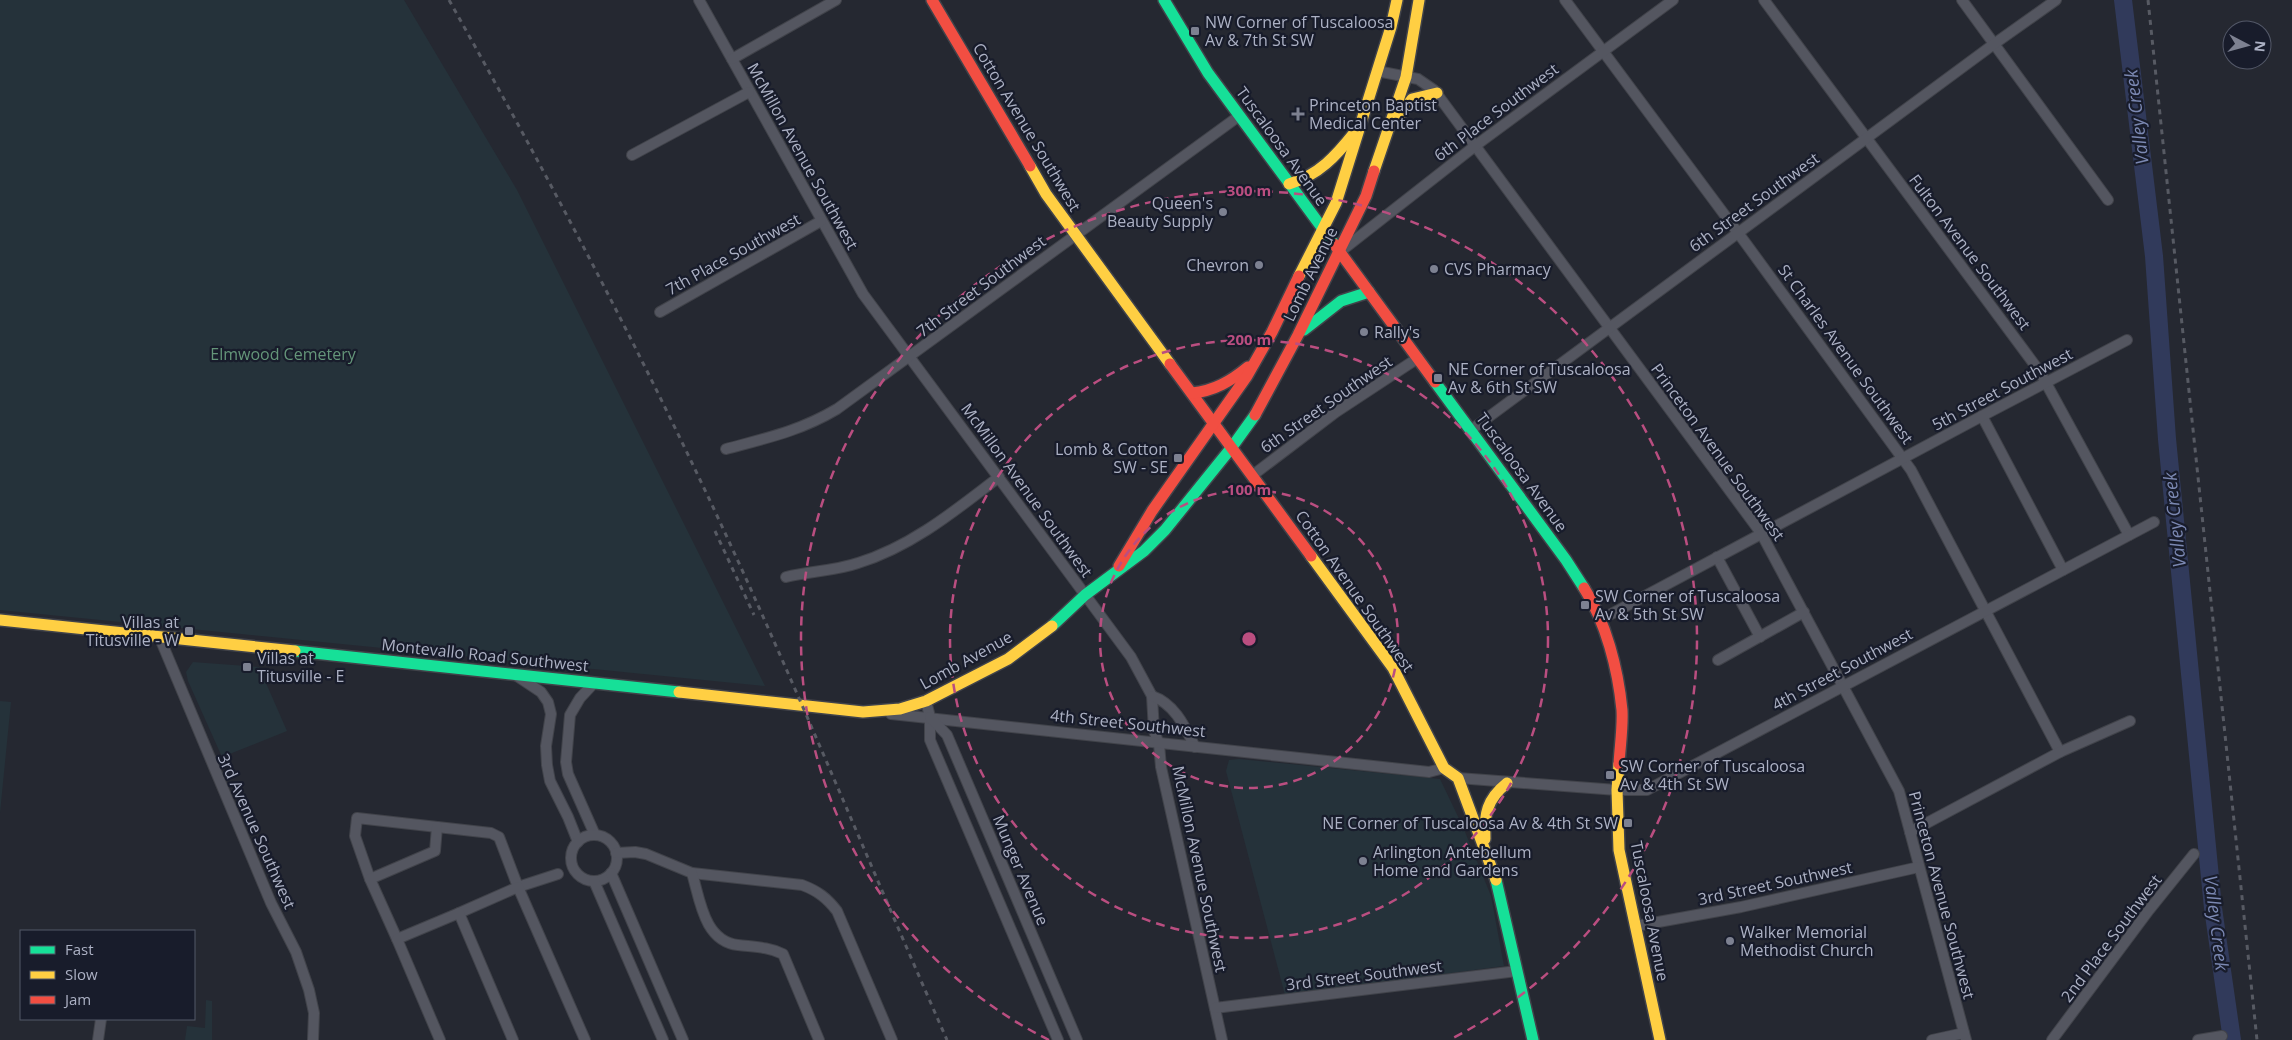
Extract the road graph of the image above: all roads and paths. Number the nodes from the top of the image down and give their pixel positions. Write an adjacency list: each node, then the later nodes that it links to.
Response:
1 (699, 0): 17 (street, McMillon Avenue Southwest)
2 (836, 0): 17 (street)
3 (932, 0): 33 (main road, Cotton Avenue Southwest)
4 (1164, 0): 22 (main road, Tuscaloosa Avenue)
5 (1397, 0): 18 (main road, Lomb Avenue)
6 (1419, 0): 14 (main road, Lomb Avenue)
7 (1425, 0): 14 (main road)
8 (1565, 0): 16 (street, St Charles Avenue Southwest)
9 (1673, 0): 16 (street, 6th Place Southwest)
10 (1764, 0): 24 (street, Fulton Avenue Southwest)
11 (1962, 0): 15 (street)
12 (2056, 0): 13 (street, 6th Street Southwest)
13 (2046, 3): 15 (street, 6th Street Southwest)
14 (1413, 35): 19 (main road, Lomb Avenue)
15 (1994, 44): 24 (street, 6th Street Southwest); 29 (street)
16 (1603, 51): 25 (street, 6th Place Southwest); 32 (street, St Charles Avenue Southwest)
17 (732, 58): 20 (street, McMillon Avenue Southwest)
18 (1377, 71): 19 (street, Princeton Avenue Southwest); 23 (main road, Lomb Avenue)
19 (1406, 77): 21 (street, Princeton Avenue Southwest); 26 (main road, Lomb Avenue)
20 (749, 92): 27 (street); 30 (street, McMillon Avenue Southwest)
21 (1437, 94): 25 (street, Princeton Avenue Southwest); 26 (main road)
22 (1239, 116): 28 (main road, Tuscaloosa Avenue); 33 (street, 7th Street Southwest)
23 (1360, 126): 28 (main road); 31 (main road, Lomb Avenue)
24 (1866, 138): 32 (street, 6th Street Southwest); 43 (street, Fulton Avenue Southwest)
25 (1475, 146): 34 (street, 6th Place Southwest); 37 (street, Princeton Avenue Southwest)
26 (1382, 149): 34 (main road, Lomb Avenue)
27 (632, 155)
28 (1289, 184): 31 (main road, Tuscaloosa Avenue)
29 (2108, 200)
30 (821, 221): 36 (street, 7th Place Southwest); 40 (street, McMillon Avenue Southwest)
31 (1324, 230): 34 (main road, Tuscaloosa Avenue); 41 (main road, Lomb Avenue)
32 (1737, 232): 37 (street, 6th Street Southwest); 50 (street, St Charles Avenue Southwest)
33 (1075, 235): 40 (street, 7th Street Southwest); 44 (main road, Cotton Avenue Southwest)
34 (1340, 252): 35 (main road, Tuscaloosa Avenue); 38 (main road, Lomb Avenue)
35 (1369, 292): 38 (main road); 42 (main road, Tuscaloosa Avenue)
36 (660, 312)
37 (1609, 327): 47 (street, 6th Street Southwest); 54 (street, Princeton Avenue Southwest)
38 (1298, 335): 48 (main road, Lomb Avenue)
39 (2127, 340): 43 (street, 5th Street Southwest)
40 (908, 358): 49 (street, 7th Street Southwest); 52 (street, McMillon Avenue Southwest)
41 (1258, 358): 44 (main road); 46 (main road, Lomb Avenue)
42 (1418, 358): 47 (main road, Tuscaloosa Avenue); 51 (street, 6th Street Southwest)
43 (2046, 382): 45 (street, 5th Street Southwest); 55 (street, Fulton Avenue Southwest)
44 (1192, 393): 46 (main road, Cotton Avenue Southwest)
45 (1982, 416): 50 (street, 5th Street Southwest); 58 (street)
46 (1214, 423): 48 (main road, Cotton Avenue Southwest); 57 (main road, Lomb Avenue)
47 (1471, 430): 64 (main road, Tuscaloosa Avenue)
48 (1232, 447): 51 (main road, Cotton Avenue Southwest); 57 (main road, Lomb Avenue)
49 (726, 449)
50 (1903, 458): 54 (street, 5th Street Southwest); 62 (street, St Charles Avenue Southwest)
51 (1253, 475): 80 (main road, Cotton Avenue Southwest)
52 (999, 477): 59 (street); 60 (street, McMillon Avenue Southwest)
53 (2154, 522): 55 (street)
54 (1761, 533): 56 (street, 5th Street Southwest); 61 (street, Princeton Avenue Southwest)
55 (2130, 535): 58 (street, 4th Street Southwest)
56 (1717, 557): 64 (street, 5th Street Southwest); 66 (street)
57 (1118, 569): 60 (main road, Lomb Avenue)
58 (2064, 570): 62 (street, 4th Street Southwest)
59 (786, 576)
60 (1085, 595): 71 (street, McMillon Avenue Southwest); 72 (main road, Lomb Avenue)
61 (1804, 612): 66 (street); 70 (street, Princeton Avenue Southwest)
62 (1986, 612): 70 (street, 4th Street Southwest); 79 (street, St Charles Avenue Southwest)
63 (0, 620): 65 (main road, Montevallo Road Southwest)
64 (1600, 620): 83 (main road, Tuscaloosa Avenue)
65 (159, 636): 68 (main road, Montevallo Road Southwest); 113 (street, 3rd Avenue Southwest)
66 (1760, 637): 67 (street)
67 (1718, 660)
68 (514, 674): 69 (main road, Montevallo Road Southwest); 87 (street)
69 (594, 683): 73 (main road, Montevallo Road Southwest); 86 (street)
70 (1842, 687): 83 (street, 4th Street Southwest); 85 (street, Princeton Avenue Southwest)
71 (1152, 696): 77 (street, McMillon Avenue Southwest); 78 (street)
72 (926, 702): 74 (main road, Lomb Avenue); 75 (street, Munger Avenue)
73 (808, 707): 74 (main road, 4th Street Southwest)
74 (863, 712): 75 (street, 4th Street Southwest)
75 (930, 717): 77 (street, 4th Street Southwest); 92 (street, Munger Avenue); 97 (street, Munger Avenue)
76 (2130, 721): 79 (street)
77 (1159, 744): 78 (street, 4th Street Southwest); 106 (street, McMillon Avenue Southwest)
78 (1195, 747): 80 (street, 4th Street Southwest)
79 (2060, 752): 85 (street)
80 (1444, 768): 81 (main road, Cotton Avenue Southwest)
81 (1458, 778): 82 (street, 4th Street Southwest); 88 (main road)
82 (1507, 783): 83 (street, 4th Street Southwest); 88 (main road)
83 (1617, 790): 103 (main road, Tuscaloosa Avenue)
84 (437, 827): 99 (street); 99 (street); 101 (street)
85 (1910, 832): 93 (street, Princeton Avenue Southwest)
86 (595, 835): 87 (street); 89 (street)
87 (578, 842): 91 (street)
88 (1486, 852): 105 (main road)
89 (616, 853): 95 (street); 96 (street)
90 (2194, 854): 127 (street, 2nd Place Southwest)
91 (571, 859): 94 (street); 98 (street)
92 (1002, 865): 97 (street); 107 (street, Munger Avenue)
93 (1919, 867): 103 (street, 3rd Street Southwest); 110 (street, Princeton Avenue Southwest)
94 (576, 872): 98 (street); 100 (street)
95 (611, 873): 100 (street); 118 (street)
96 (692, 873): 119 (street); 120 (street)
97 (986, 873): 109 (street, Munger Avenue)
98 (558, 874): 101 (street)
99 (370, 879): 104 (street)
100 (594, 881): 117 (street)
101 (518, 887): 102 (street); 116 (street)
102 (459, 913): 104 (street); 115 (street)
103 (1636, 926): 125 (main road, Tuscaloosa Avenue)
104 (397, 939): 114 (street)
105 (1517, 971): 106 (street, 3rd Street Southwest); 124 (main road)
106 (1215, 1008): 123 (street, McMillon Avenue Southwest)
107 (1066, 1014): 109 (street); 122 (street, Munger Avenue)
108 (101, 1020): 112 (street)
109 (1050, 1022): 121 (street, Munger Avenue)
110 (1965, 1036): 126 (street)
111 (2222, 1036): 128 (street)
112 (98, 1040)
113 (313, 1040)
114 (440, 1040)
115 (513, 1040)
116 (585, 1040)
117 (663, 1040)
118 (683, 1040)
119 (819, 1040)
120 (892, 1040)
121 (1058, 1040)
122 (1078, 1040)
123 (1222, 1040)
124 (1533, 1040)
125 (1660, 1040)
126 (1932, 1040)
127 (2052, 1040)
128 (2198, 1040)

